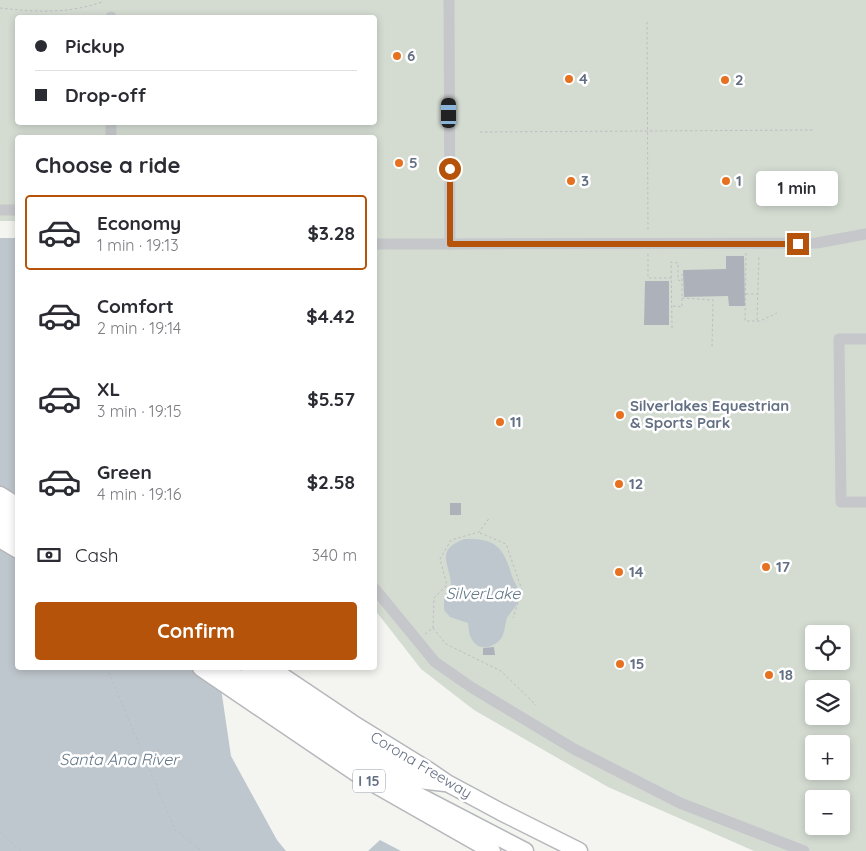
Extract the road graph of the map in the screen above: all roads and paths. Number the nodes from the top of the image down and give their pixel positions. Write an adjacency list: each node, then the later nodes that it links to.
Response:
1 (102, 0): 3 (path)
2 (449, 0): 12 (lane)
3 (0, 8)
4 (647, 22): 5 (path)
5 (647, 130): 6 (path); 7 (path); 13 (path)
6 (813, 130)
7 (480, 132)
8 (0, 210): 9 (lane)
9 (15, 210)
10 (866, 234): 13 (lane)
11 (377, 244): 12 (lane)
12 (450, 244): 13 (lane)
13 (648, 244): 17 (path)
14 (746, 253): 19 (path)
15 (759, 254): 20 (path)
16 (682, 274): 18 (path)
17 (671, 278): 18 (path); 22 (path)
18 (682, 280): 21 (path)
19 (746, 294): 20 (path); 24 (path)
20 (757, 294): 24 (path)
21 (682, 298): 22 (path); 27 (path)
22 (672, 306): 25 (path)
23 (777, 313): 24 (path)
24 (757, 321)
25 (672, 328)
26 (866, 339): 29 (lane)
27 (712, 346)
28 (0, 495): 30 (highway)
29 (866, 502)
30 (15, 504)
31 (0, 510): 33 (highway)
32 (490, 517): 35 (path)
33 (15, 518)
34 (0, 526): 36 (highway)
35 (479, 532): 40 (path); 41 (path)
36 (15, 534)
37 (0, 539): 38 (highway)
38 (15, 548)
39 (377, 591): 42 (lane)
40 (513, 618)
41 (433, 628): 42 (path); 49 (path)
42 (417, 641): 57 (lane)
43 (107, 670): 53 (path)
44 (205, 670): 48 (highway, I 15)
45 (225, 670): 48 (highway)
46 (252, 670): 50 (highway)
47 (273, 670): 50 (highway, Corona Freeway / I 15)
48 (250, 693): 54 (highway, I 15); 55 (highway)
49 (536, 705)
50 (448, 783): 56 (highway, Corona Freeway / I 15)
51 (0, 832): 52 (path)
52 (21, 851)
53 (202, 851)
54 (492, 851)
55 (525, 851)
56 (579, 851)
57 (804, 851)

